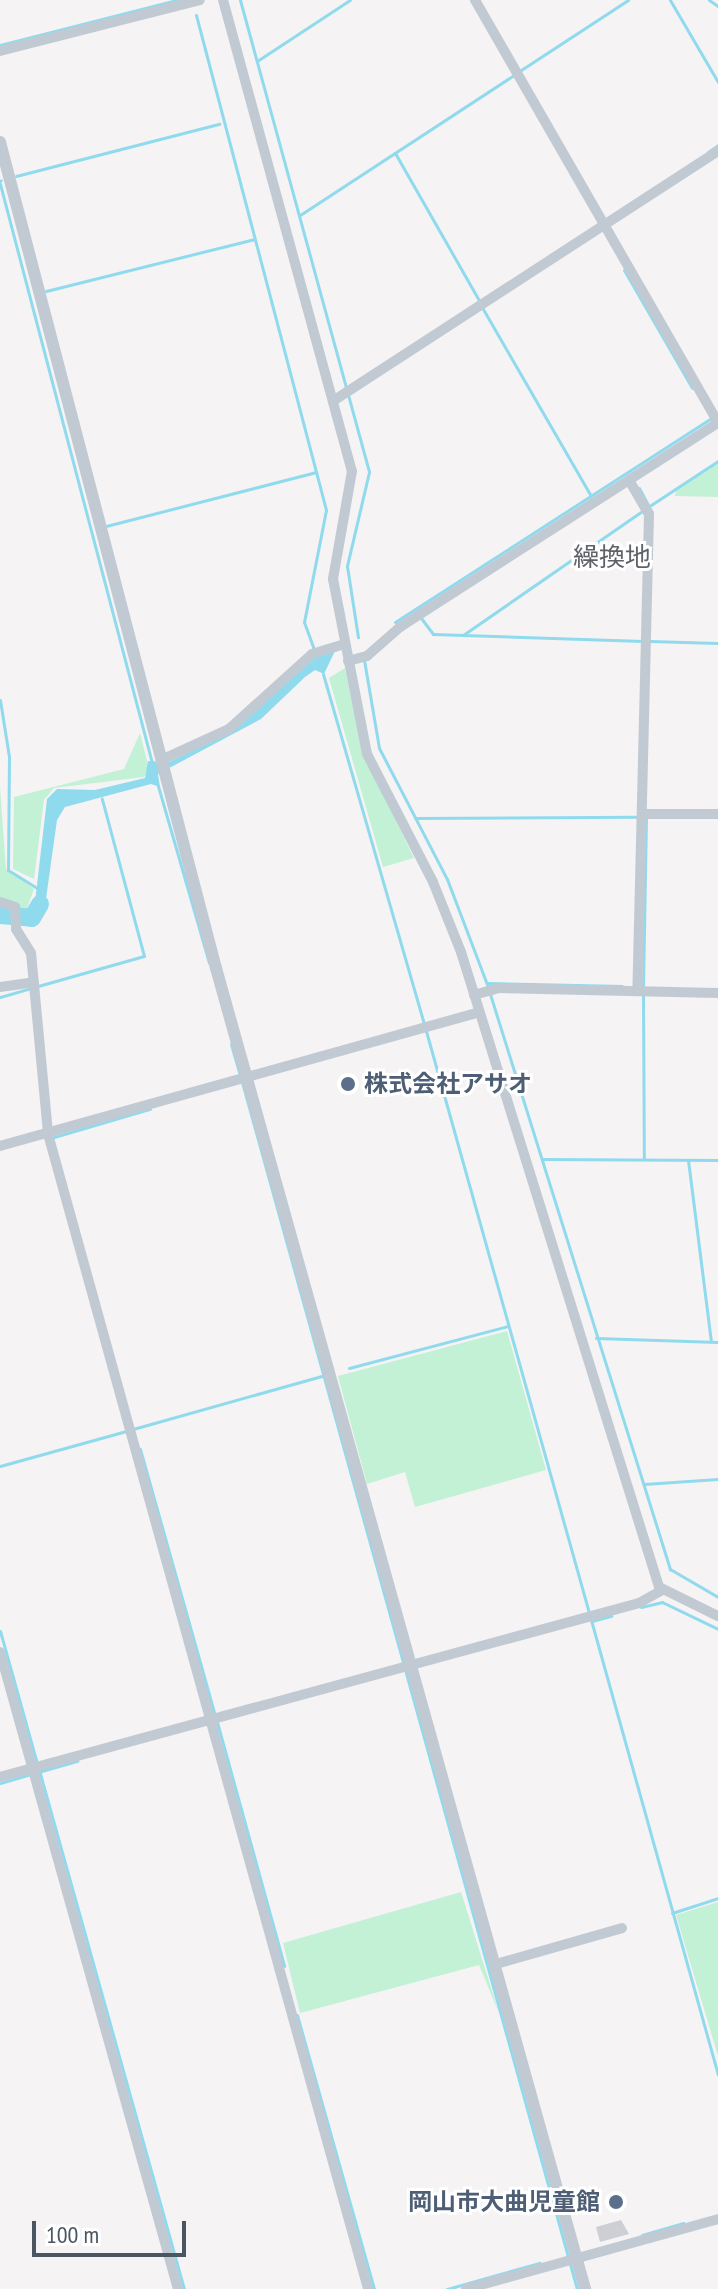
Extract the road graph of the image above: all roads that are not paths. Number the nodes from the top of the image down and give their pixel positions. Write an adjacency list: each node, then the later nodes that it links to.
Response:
1 (200, 0): 4 (street)
2 (223, 0): 8 (street)
3 (475, 0): 7 (street)
4 (0, 51)
5 (0, 142): 13 (street)
6 (718, 151): 7 (street)
7 (601, 225): 8 (street); 9 (street)
8 (333, 401): 11 (street)
9 (716, 419): 10 (street)
10 (631, 479): 12 (street); 15 (street)
11 (344, 644): 12 (street); 13 (street)
12 (358, 658): 20 (street)
13 (163, 766): 23 (street)
14 (718, 814): 15 (street)
15 (644, 815): 19 (street)
16 (0, 902): 17 (street)
17 (34, 985): 18 (street); 24 (street)
18 (0, 987)
19 (640, 989): 20 (street); 21 (street)
20 (484, 992): 22 (street)
21 (718, 993)
22 (479, 1012): 23 (street); 26 (street)
23 (243, 1078): 24 (street); 29 (street)
24 (48, 1134): 25 (street); 30 (street)
25 (0, 1146)
26 (662, 1590): 27 (street); 29 (street)
27 (718, 1616)
28 (0, 1652): 31 (street)
29 (406, 1664): 30 (street); 34 (street)
30 (213, 1718): 31 (street); 38 (street)
31 (33, 1771): 32 (street); 37 (street)
32 (0, 1777)
33 (622, 1928): 34 (street)
34 (496, 1964): 36 (street)
35 (718, 2219): 36 (street)
36 (571, 2260): 39 (street); 40 (street)
37 (178, 2289)
38 (368, 2289)
39 (466, 2289)
40 (585, 2289)

